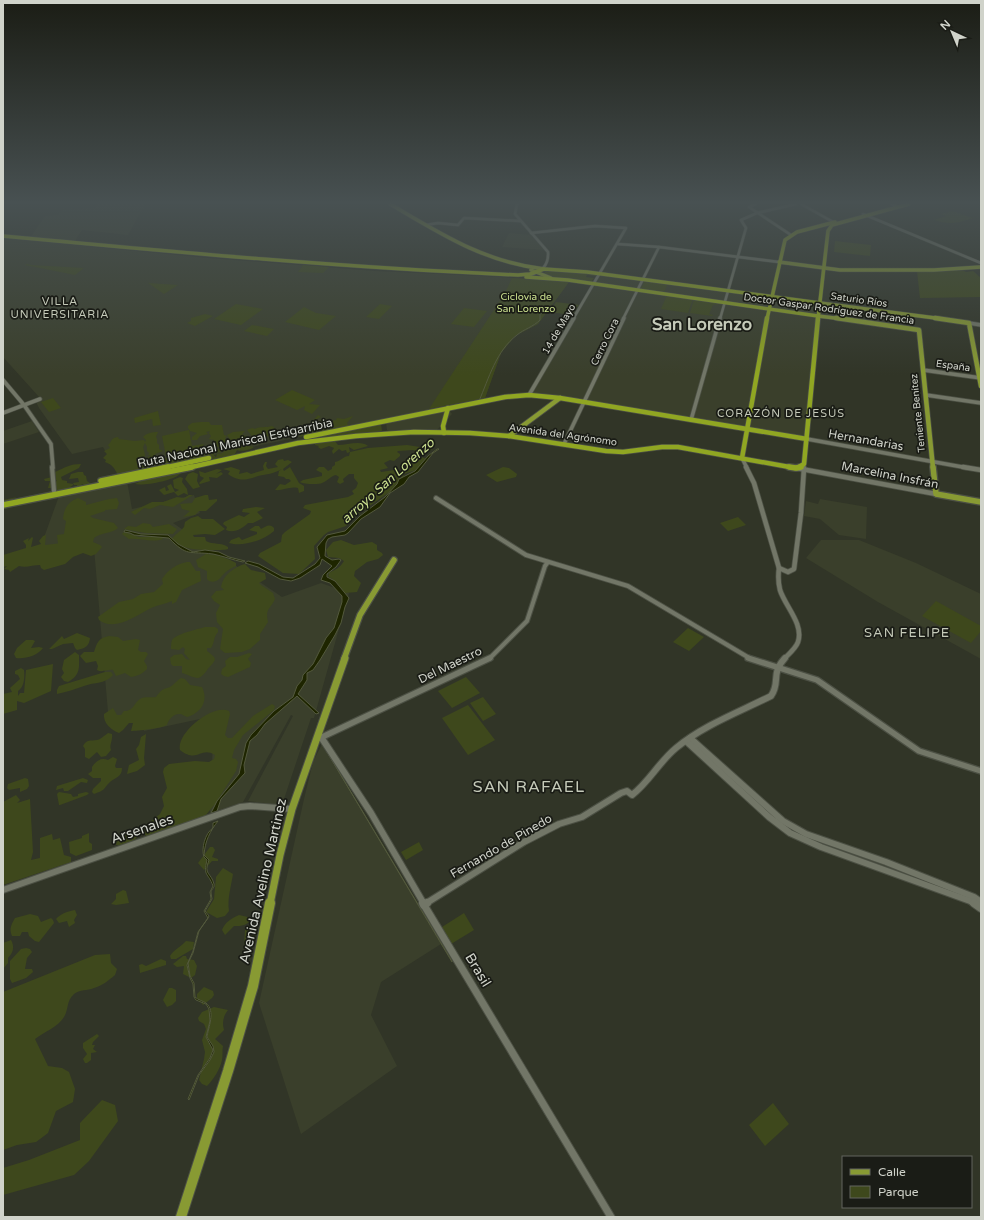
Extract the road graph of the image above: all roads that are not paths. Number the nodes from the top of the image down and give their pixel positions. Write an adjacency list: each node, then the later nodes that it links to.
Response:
1 (266, 261): 20 (highway, Doctor Gaspar Rodríguez de Francia)
2 (289, 261): 18 (highway)
3 (505, 261): 12 (main road)
4 (548, 261): 14 (street)
5 (608, 261): 17 (street, 14 de Mayo)
6 (652, 261): 22 (street, Cerro Cora)
7 (735, 261): 25 (street)
8 (770, 261): 10 (street)
9 (824, 261): 13 (highway)
10 (779, 262): 13 (main road); 26 (highway)
11 (981, 267): 15 (main road)
12 (528, 268): 14 (main road); 16 (main road); 18 (main road)
13 (823, 268): 15 (main road); 19 (highway)
14 (544, 269): 16 (highway); 17 (highway, Saturio Ríos)
15 (840, 270): 19 (main road)
16 (537, 273): 18 (highway); 20 (street); 21 (main road)
17 (601, 273): 22 (highway, Saturio Ríos); 23 (street, 14 de Mayo)
18 (530, 274)
19 (823, 275): 28 (highway)
20 (525, 277): 21 (highway, Doctor Gaspar Rodríguez de Francia)
21 (551, 278): 23 (highway, Doctor Gaspar Rodríguez de Francia)
22 (643, 279): 24 (street, Cerro Cora); 25 (highway, Saturio Ríos)
23 (594, 284): 24 (highway, Doctor Gaspar Rodríguez de Francia); 38 (street, 14 de Mayo)
24 (638, 290): 27 (highway, Doctor Gaspar Rodríguez de Francia); 42 (street, Cerro Cora)
25 (728, 291): 26 (highway, Saturio Ríos); 27 (street)
26 (772, 296): 28 (highway, Saturio Ríos); 29 (highway)
27 (724, 303): 29 (highway, Doctor Gaspar Rodríguez de Francia); 47 (street)
28 (820, 303): 30 (highway); 31 (main road, Saturio Ríos)
29 (769, 309): 30 (highway, Doctor Gaspar Rodríguez de Francia); 49 (highway)
30 (818, 316): 33 (main road, Doctor Gaspar Rodríguez de Francia); 53 (highway)
31 (969, 323): 32 (street, Saturio Ríos); 35 (main road)
32 (981, 325)
33 (919, 330): 34 (main road, Teniente Benítez)
34 (923, 370): 35 (street, España); 39 (main road, Teniente Benítez)
35 (980, 378): 37 (main road)
36 (3, 380): 44 (street)
37 (981, 386)
38 (528, 395): 40 (highway, Ruta Nacional Mariscal Estigarribia); 45 (highway, Ruta Nacional Mariscal Estigarribia)
39 (926, 395): 43 (street); 56 (main road, Teniente Benítez)
40 (559, 398): 42 (highway, Ruta Nacional Mariscal Estigarribia); 52 (main road)
41 (40, 399): 44 (street)
42 (584, 402): 47 (highway, Hernandarias); 54 (street, Cerro Cora)
43 (981, 403)
44 (24, 405): 46 (street); 59 (street)
45 (448, 408): 48 (highway, Ruta Nacional Mariscal Estigarribia); 50 (highway)
46 (3, 413)
47 (690, 420): 49 (highway, Hernandarias)
48 (379, 423): 51 (highway); 59 (highway, Ruta Nacional Mariscal Estigarribia)
49 (747, 430): 53 (highway, Hernandarias); 55 (highway)
50 (445, 433): 51 (highway, Ruta Nacional Mariscal Estigarribia); 52 (highway, Avenida del Agrónomo)
51 (384, 434): 64 (highway, Ruta Nacional Mariscal Estigarribia)
52 (509, 436): 54 (highway, Avenida del Agrónomo)
53 (807, 440): 56 (main road, Hernandarias); 57 (highway)
54 (564, 444): 55 (highway, Avenida del Agrónomo)
55 (742, 458): 57 (highway, Avenida del Agrónomo); 67 (main road)
56 (932, 462): 58 (main road, Hernandarias); 60 (main road, Teniente Benítez)
57 (804, 467): 60 (main road, Marcelina Insfrán); 67 (main road)
58 (981, 470)
59 (54, 491): 62 (highway, Ruta Nacional Mariscal Estigarribia)
60 (936, 494): 63 (main road, Marcelina Insfrán)
61 (436, 498): 66 (street)
62 (3, 502)
63 (981, 502)
64 (3, 505)
65 (394, 560): 69 (main road, Avenida Avelino Martinez)
66 (548, 562): 68 (street); 69 (street, Del Maestro)
67 (779, 568): 68 (main road)
68 (778, 668): 70 (main road, Fernando de Pinedo); 71 (street)
69 (318, 739): 72 (main road, Avenida Avelino Martinez); 75 (main road, Brasil)
70 (688, 740): 74 (main road); 75 (main road, Fernando de Pinedo); 76 (main road)
71 (981, 771)
72 (292, 809): 73 (main road, Arsenales); 77 (main road, Avenida Avelino Martinez)
73 (3, 890)
74 (981, 902)
75 (424, 905): 78 (street, Brasil)
76 (981, 908)
77 (181, 1217)
78 (611, 1217)

